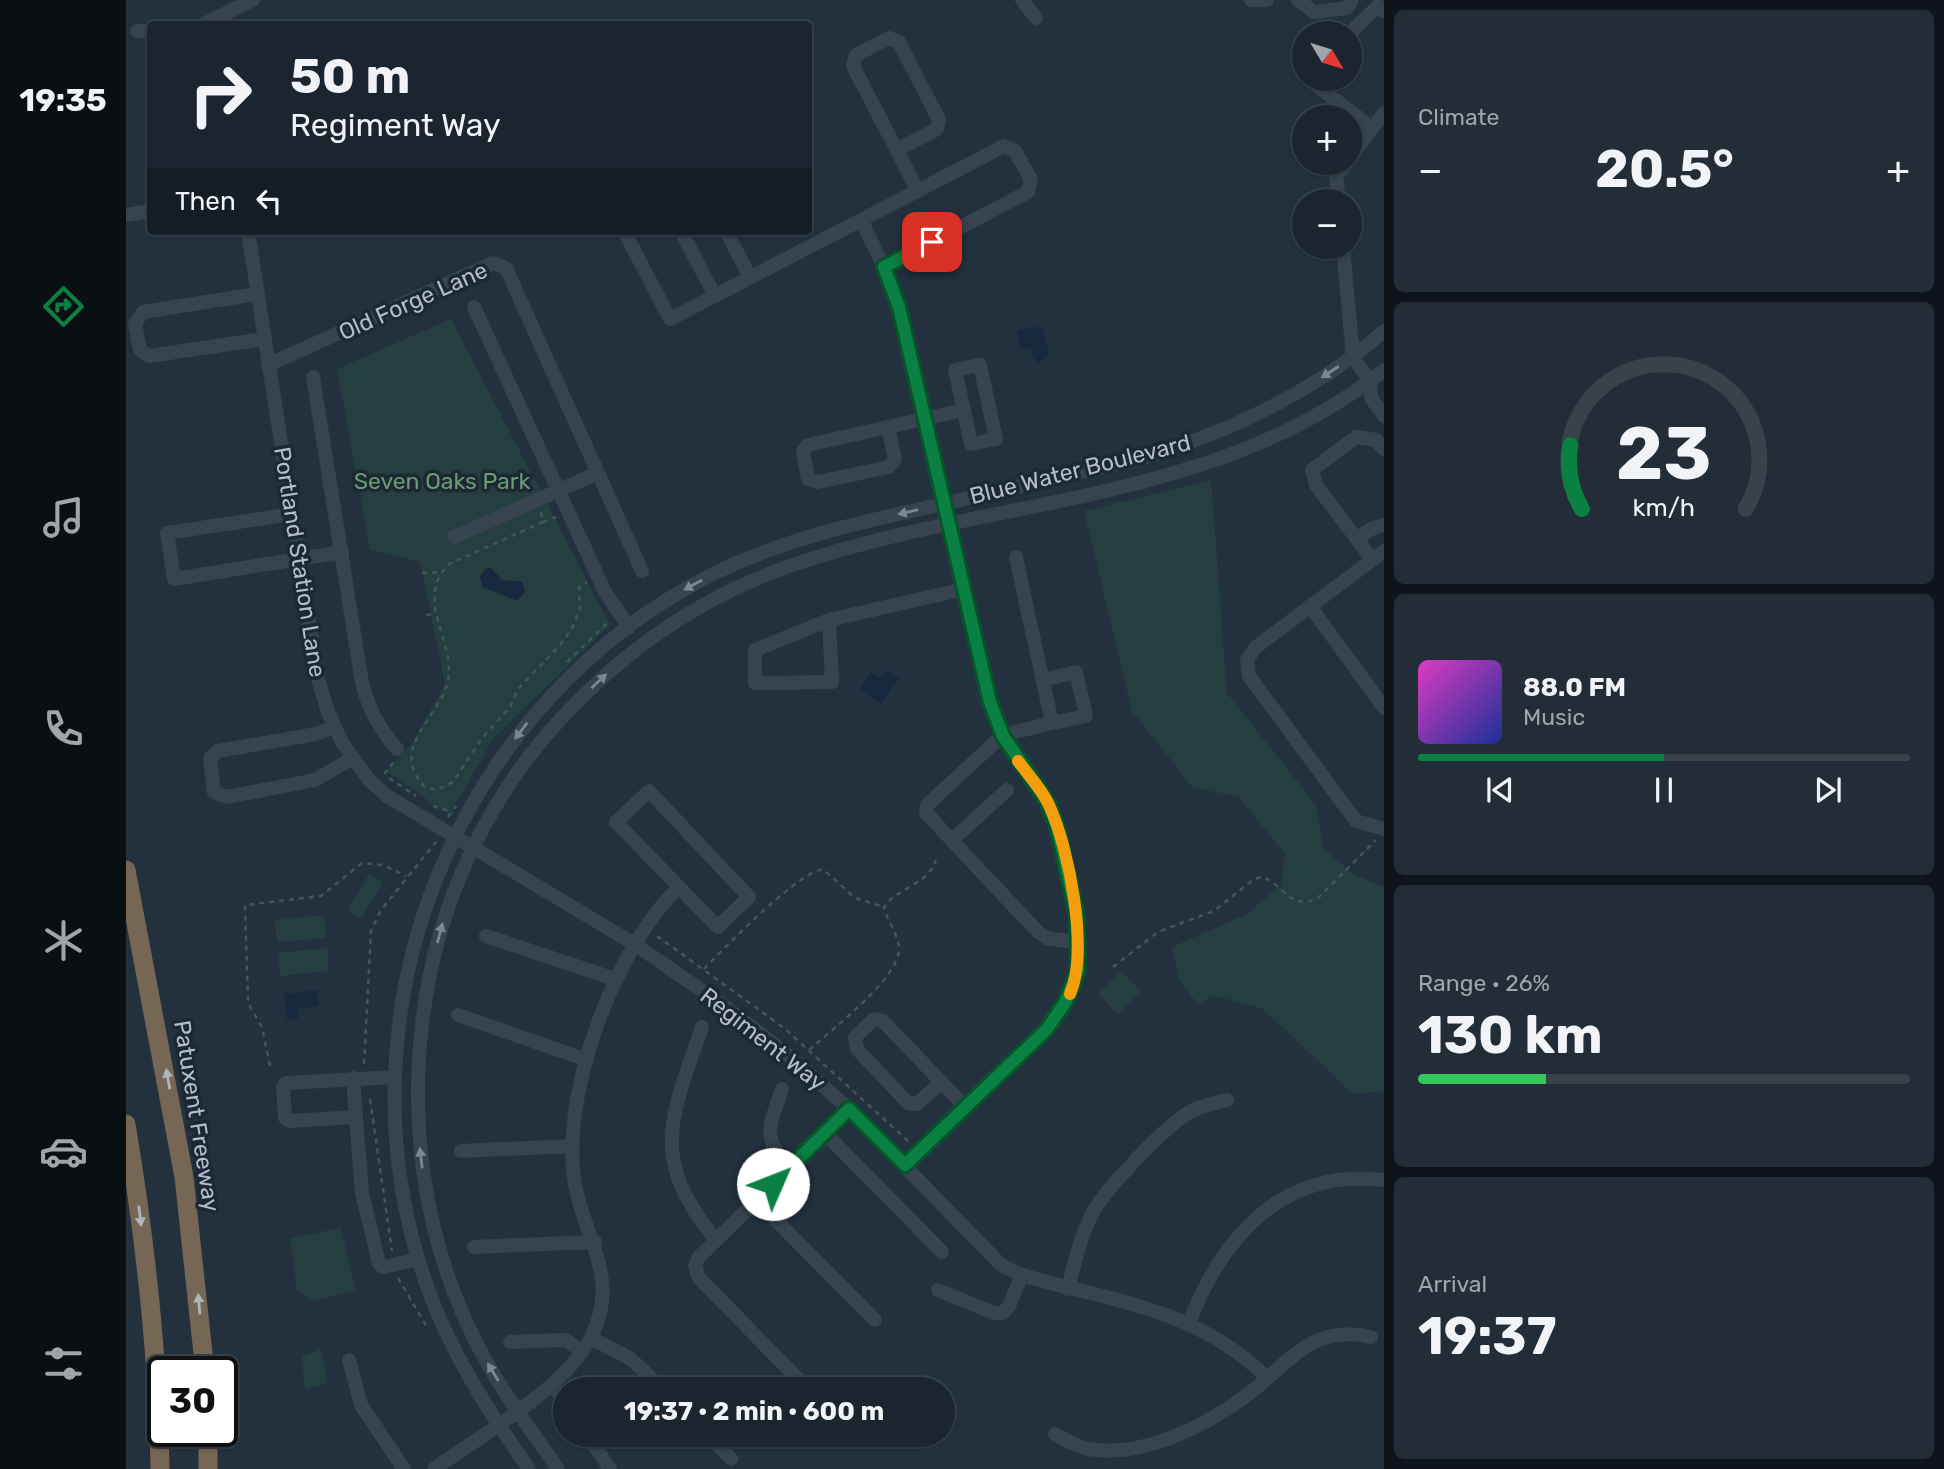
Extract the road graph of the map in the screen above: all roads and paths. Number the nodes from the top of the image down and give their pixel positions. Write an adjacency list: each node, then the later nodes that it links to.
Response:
1 (253, 0): 9 (street)
2 (1022, 0): 8 (street)
3 (1251, 0): 4 (street)
4 (1267, 0)
5 (1298, 0): 6 (street)
6 (1352, 0)
7 (1384, 11): 10 (street)
8 (1036, 18)
9 (210, 21)
10 (1362, 21)
11 (1324, 91): 13 (street)
12 (1384, 113): 13 (street)
13 (1372, 128): 14 (street)
14 (1362, 142)
15 (897, 150): 15 (street); 16 (street)
16 (918, 191): 19 (street); 25 (street)
17 (147, 212): 18 (street)
18 (126, 215)
19 (861, 220): 25 (street); 26 (street)
20 (249, 235): 27 (street, Portland Station Lane)
21 (626, 235): 28 (street)
22 (683, 235): 28 (street)
23 (728, 235): 26 (street)
24 (1344, 259): 32 (street)
25 (884, 267): 39 (street)
26 (750, 278): 28 (street)
27 (257, 294): 31 (street, Portland Station Lane); 31 (street)
28 (715, 296)
29 (474, 307): 43 (street)
30 (1384, 331): 32 (street, Blue Water Boulevard)
31 (264, 339): 33 (street, Portland Station Lane)
32 (1353, 356): 36 (street); 44 (street, Blue Water Boulevard, one-way to 44)
33 (268, 365): 42 (street, Old Forge Lane); 46 (street, Portland Station Lane)
34 (1384, 370): 36 (street, Blue Water Boulevard)
35 (313, 377): 53 (street)
36 (1377, 383): 38 (street); 49 (street, Blue Water Boulevard)
37 (964, 410): 37 (street); 39 (street)
38 (1384, 416)
39 (924, 418): 40 (street); 44 (street)
40 (888, 427): 40 (street)
41 (1384, 449): 52 (street)
42 (598, 473): 43 (street); 57 (street, Old Forge Lane)
43 (557, 492): 51 (street); 66 (street)
44 (944, 503): 49 (street); 66 (street, Blue Water Boulevard, one-way to 66)
45 (542, 508): 48 (path)
46 (292, 514): 56 (street, Portland Station Lane); 56 (street)
47 (556, 517): 48 (path)
48 (543, 522): 58 (path)
49 (949, 525): 61 (street); 84 (street, Blue Water Boulevard, one-way to 49)
50 (1384, 525): 52 (street)
51 (454, 537)
52 (1357, 539): 54 (street)
53 (342, 552): 56 (street); 73 (street)
54 (1378, 555): 62 (street)
55 (1016, 557): 67 (street)
56 (299, 559): 70 (street, Portland Station Lane)
57 (642, 571)
58 (442, 572): 59 (path); 63 (path)
59 (422, 573)
60 (586, 582): 72 (path)
61 (964, 589): 65 (street); 71 (street)
62 (1310, 606): 68 (street); 79 (street)
63 (435, 614): 64 (path); 72 (path)
64 (426, 615)
65 (829, 620): 65 (street)
66 (629, 627): 80 (street, Blue Water Boulevard, one-way to 80)
67 (1043, 680): 69 (street); 69 (street)
68 (1384, 708)
69 (1052, 723): 71 (street)
70 (334, 727): 74 (street, Portland Station Lane); 74 (street)
71 (1003, 736): 82 (street); 91 (street)
72 (418, 737): 73 (path)
73 (402, 750): 76 (path)
74 (353, 758): 80 (street, Portland Station Lane)
75 (1007, 790): 82 (street)
76 (419, 798)
77 (429, 805): 78 (path)
78 (453, 812)
79 (1384, 829)
80 (454, 836): 84 (street, Regiment Way); 102 (street, Blue Water Boulevard)
81 (1384, 839): 93 (path)
82 (952, 841): 91 (street)
83 (434, 845): 87 (path)
84 (474, 848): 92 (street, Regiment Way); 139 (street, Blue Water Boulevard, one-way to 84)
85 (936, 860): 89 (path)
86 (126, 870): 133 (highway, Patuxent Freeway, one-way to 86)
87 (406, 876): 100 (path); 101 (path)
88 (679, 887): 88 (street); 92 (street)
89 (884, 907): 94 (path); 98 (path)
90 (486, 936): 95 (street)
91 (1080, 943): 107 (street)
92 (636, 945): 95 (street); 108 (street, Regiment Way)
93 (1113, 967)
94 (704, 969)
95 (615, 979): 99 (street)
96 (458, 1015): 99 (street)
97 (702, 1027): 118 (street)
98 (810, 1049)
99 (587, 1060): 112 (street)
100 (270, 1066)
101 (359, 1073): 102 (street); 109 (street); 109 (street)
102 (396, 1077): 123 (street, Blue Water Boulevard)
103 (941, 1082): 103 (street); 107 (street)
104 (782, 1089): 115 (street)
105 (369, 1097): 122 (path)
106 (1227, 1100): 125 (street)
107 (965, 1107): 114 (street)
108 (849, 1109): 111 (street); 114 (street, Regiment Way)
109 (356, 1117): 123 (street)
110 (126, 1124): 146 (highway, one-way to 146)
111 (825, 1133): 115 (street); 121 (street)
112 (572, 1146): 113 (street); 119 (street)
113 (461, 1152)
114 (905, 1165): 124 (street, Regiment Way)
115 (790, 1168): 117 (street)
116 (1384, 1180): 128 (street)
117 (757, 1200): 118 (street); 127 (street)
118 (716, 1240): 136 (street)
119 (595, 1242): 120 (street); 129 (street)
120 (474, 1247)
121 (942, 1252)
122 (392, 1255)
123 (419, 1259): 140 (street, Blue Water Boulevard)
124 (1022, 1275): 125 (street, Regiment Way); 126 (street)
125 (1068, 1289): 128 (street, Regiment Way)
126 (938, 1290)
127 (876, 1320)
128 (1189, 1323): 137 (street, Regiment Way)
129 (591, 1338): 132 (street); 135 (street)
130 (1371, 1338): 137 (street)
131 (510, 1342): 132 (street)
132 (582, 1352): 138 (street)
133 (203, 1356)
134 (349, 1360): 148 (street)
135 (650, 1377)
136 (796, 1377)
137 (1266, 1378): 141 (street)
138 (552, 1384): 139 (street)
139 (517, 1410): 140 (street); 151 (street, Blue Water Boulevard)
140 (498, 1423): 149 (street); 150 (street, Blue Water Boulevard)
141 (1055, 1434)
142 (208, 1447): 147 (highway)
143 (595, 1447): 152 (street)
144 (720, 1447): 145 (street)
145 (731, 1459)
146 (160, 1469)
147 (208, 1469)
148 (404, 1469)
149 (434, 1469)
150 (530, 1469)
151 (558, 1469)
152 (610, 1469)

